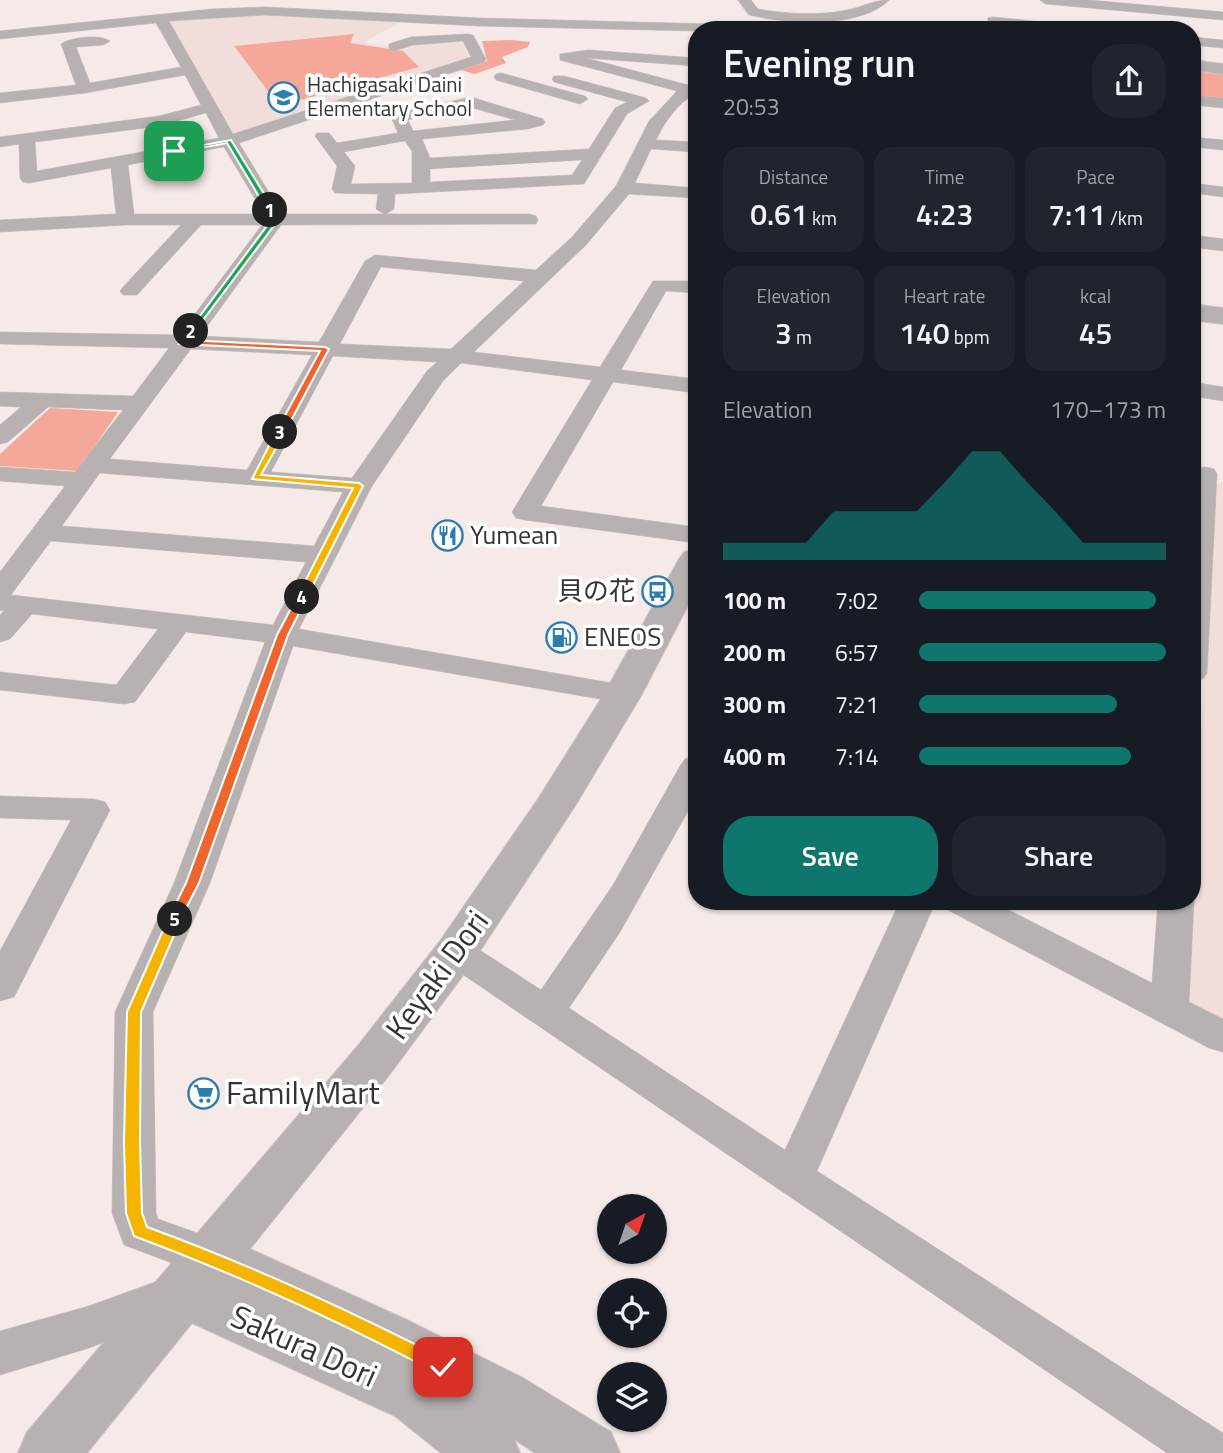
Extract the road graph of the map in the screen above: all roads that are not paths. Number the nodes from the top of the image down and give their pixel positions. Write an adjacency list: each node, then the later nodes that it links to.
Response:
1 (352, 0): 7 (street)
2 (744, 0): 3 (street)
3 (883, 0)
4 (1046, 0): 8 (street)
5 (694, 7): 10 (street)
6 (1013, 11): 11 (street)
7 (343, 14): 9 (street); 12 (street)
8 (1223, 16)
9 (161, 19): 14 (street); 25 (street)
10 (703, 21)
11 (993, 21)
12 (577, 24): 13 (street); 17 (street)
13 (688, 27)
14 (0, 34)
15 (480, 38): 16 (street); 21 (street); 36 (street)
16 (524, 38)
17 (541, 39)
18 (120, 40): 29 (street)
19 (1201, 42): 20 (street)
20 (1223, 44)
21 (394, 47)
22 (688, 62): 28 (street)
23 (1201, 66): 24 (street)
24 (1223, 69)
25 (191, 70): 29 (street); 34 (street)
26 (501, 77): 35 (street)
27 (559, 79): 35 (street)
28 (688, 87)
29 (85, 88): 31 (street)
30 (688, 92): 45 (street)
31 (0, 98)
32 (1201, 101): 33 (street)
33 (1223, 103)
34 (211, 107): 38 (street); 39 (street)
35 (621, 111): 46 (street)
36 (307, 116): 39 (street); 44 (street)
37 (408, 136): 37 (street); 44 (street); 48 (street)
38 (27, 140): 40 (street); 47 (street)
39 (229, 141): 47 (street); 57 (street)
40 (0, 142)
41 (1201, 143): 42 (street)
42 (1223, 145)
43 (688, 148): 45 (street)
44 (334, 149): 51 (street)
45 (641, 154): 46 (street); 50 (street)
46 (592, 157): 48 (street); 49 (street)
47 (119, 162): 55 (street)
48 (421, 164): 49 (street)
49 (421, 187): 51 (street)
50 (624, 188): 53 (street); 63 (street)
51 (387, 189): 58 (street)
52 (1201, 189): 54 (street)
53 (688, 192)
54 (1223, 192)
55 (126, 219): 56 (street); 60 (street)
56 (196, 219): 57 (street); 65 (street)
57 (276, 219): 58 (street); 69 (street)
58 (384, 219): 59 (street)
59 (529, 220)
60 (5, 234)
61 (1201, 242): 62 (street)
62 (1223, 245)
63 (542, 276): 70 (street); 71 (street)
64 (688, 287): 72 (street)
65 (130, 291)
66 (1201, 313): 67 (street)
67 (1223, 316)
68 (0, 338): 69 (street)
69 (182, 342): 70 (street); 78 (street)
70 (325, 349): 71 (street); 83 (street)
71 (456, 356): 72 (street); 84 (street)
72 (607, 374): 73 (street); 86 (street)
73 (688, 385)
74 (1201, 390): 75 (street)
75 (1223, 394)
76 (0, 400): 77 (street)
77 (41, 401): 78 (street); 79 (street)
78 (137, 403): 80 (street)
79 (0, 438)
80 (86, 473): 81 (street); 83 (street); 85 (street)
81 (0, 474)
82 (1207, 474): 87 (street)
83 (256, 478): 84 (street)
84 (359, 486): 88 (street)
85 (44, 531): 88 (street); 90 (street)
86 (688, 534)
87 (1201, 535)
88 (323, 555): 93 (street)
89 (688, 574): 95 (street, Keyaki Dori)
90 (8, 599): 91 (street); 92 (street)
91 (178, 623): 93 (street); 94 (street)
92 (0, 632)
93 (282, 635): 95 (street); 107 (street)
94 (0, 681)
95 (624, 694): 101 (street, Keyaki Dori)
96 (688, 781): 104 (street)
97 (0, 807): 102 (street)
98 (914, 910): 106 (street)
99 (978, 910): 103 (street)
100 (1175, 910): 103 (street)
101 (456, 952): 104 (street); 107 (street, Keyaki Dori)
102 (0, 986)
103 (1169, 1009): 105 (street)
104 (546, 1011): 106 (street)
105 (1223, 1037)
106 (793, 1178): 112 (street)
107 (198, 1275): 108 (street); 109 (street, Keyaki Dori); 110 (street, Sakura Dori); 111 (street, Sakura Dori)
108 (0, 1353)
109 (49, 1453)
110 (489, 1453)
111 (589, 1453)
112 (1210, 1453)

